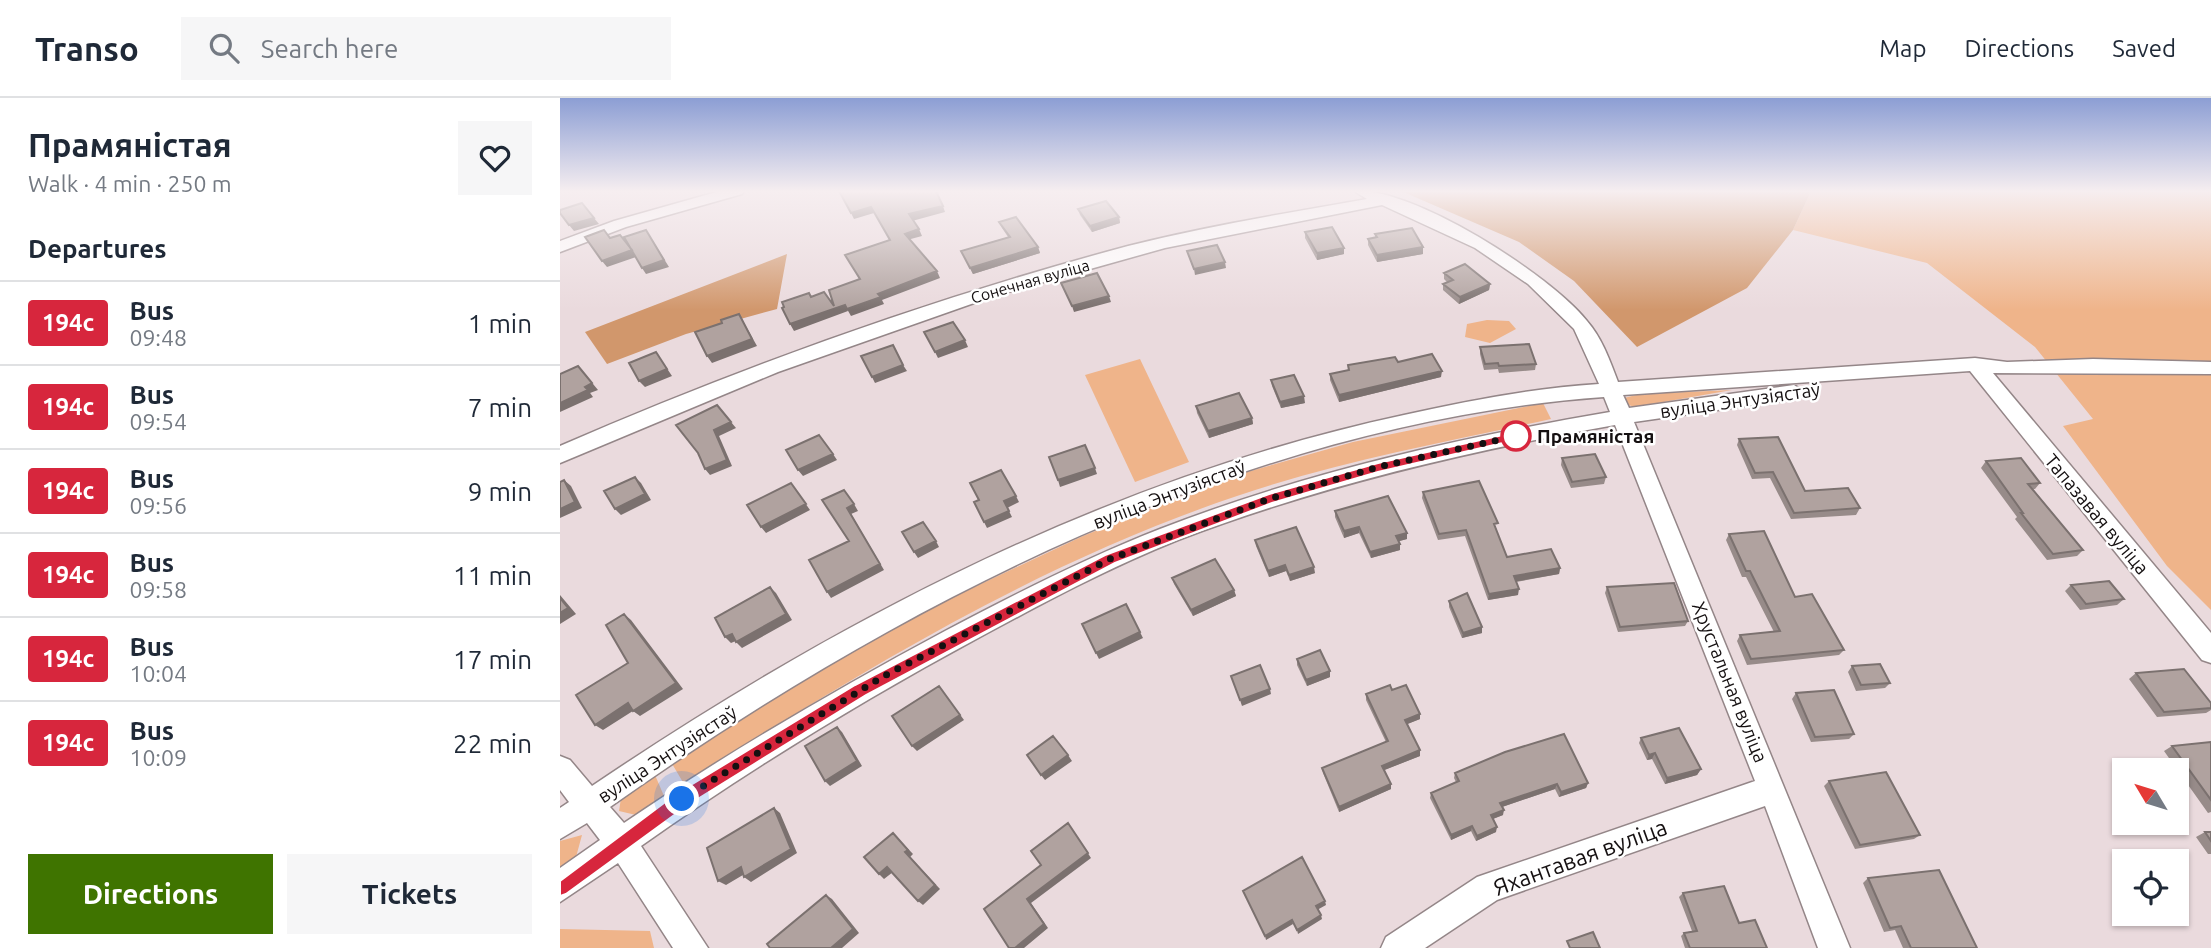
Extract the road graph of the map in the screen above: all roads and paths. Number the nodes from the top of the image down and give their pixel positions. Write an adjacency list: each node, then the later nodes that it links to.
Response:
1 (603, 231): 4 (street)
2 (1233, 231): 9 (street, Сонечная вуліца)
3 (1453, 231): 7 (street)
4 (560, 247)
5 (2211, 368): 6 (street)
6 (1979, 370): 7 (street, вуліца Энтузіястаў); 8 (street, вуліца Энтузіястаў); 10 (street, Тапазавая вуліца)
7 (1611, 389): 8 (street, Хрустальная вуліца); 13 (street, вуліца Энтузіястаў)
8 (1622, 417): 12 (street, Хрустальная вуліца); 15 (street, вуліца Энтузіястаў)
9 (560, 455)
10 (2211, 652)
11 (560, 769): 13 (street)
12 (1773, 789): 18 (street, Яхантавая вуліца); 19 (street, Хрустальная вуліца)
13 (589, 804): 14 (street, вуліца Энтузіястаў); 15 (street)
14 (560, 825)
15 (621, 842): 16 (street, вуліца Энтузіястаў); 17 (street)
16 (560, 887)
17 (692, 948)
18 (1397, 948)
19 (1834, 948)

